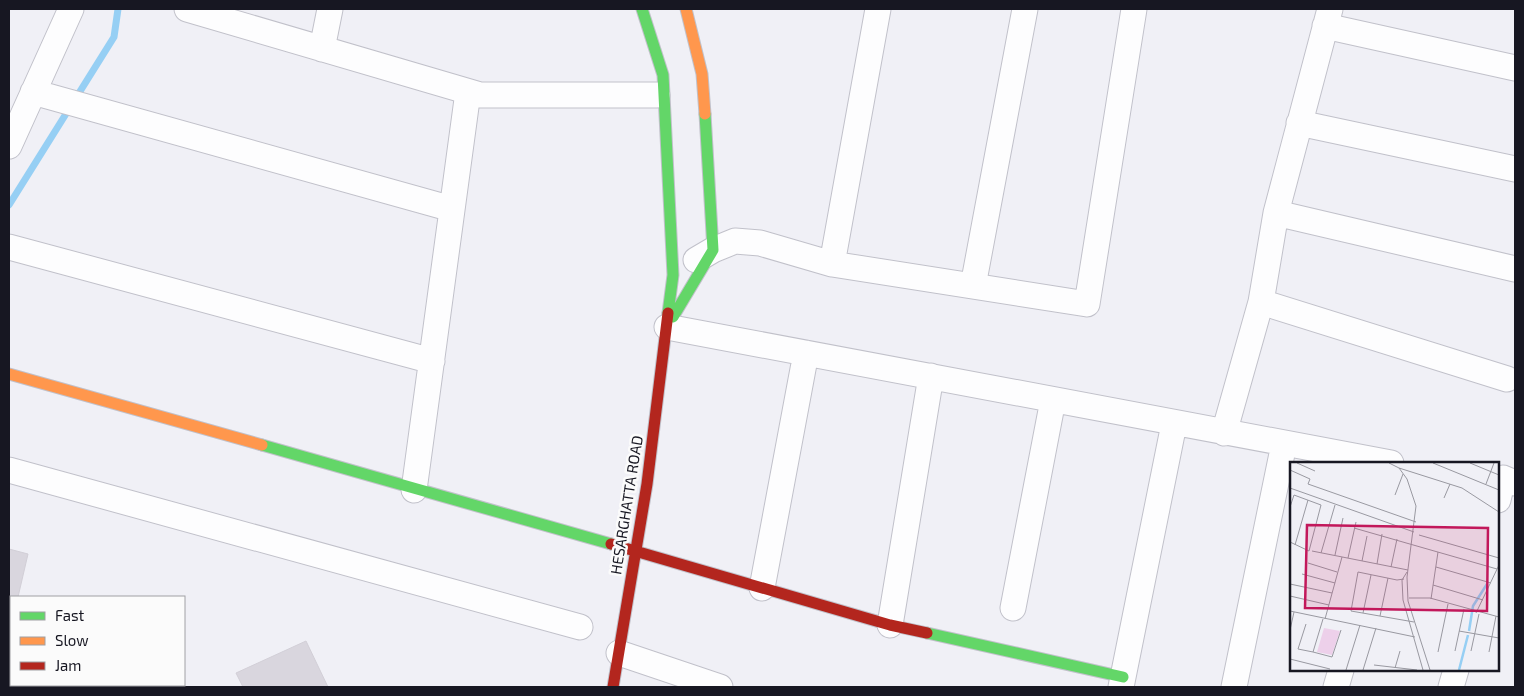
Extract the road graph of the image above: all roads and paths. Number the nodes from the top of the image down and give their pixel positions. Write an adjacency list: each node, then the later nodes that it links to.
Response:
1 (71, 9): 12 (street)
2 (189, 9): 10 (street)
3 (330, 9): 10 (street)
4 (642, 9): 24 (street, HESARGHATTA ROAD)
5 (686, 9): 21 (street)
6 (878, 9): 22 (street)
7 (1025, 9): 25 (street)
8 (1134, 9): 25 (street)
9 (1328, 17): 11 (street); 15 (street)
10 (322, 49): 13 (street)
11 (1515, 68)
12 (34, 92): 16 (street); 18 (street)
13 (468, 92): 14 (street); 18 (street)
14 (657, 95)
15 (1298, 123): 17 (street); 19 (street)
16 (9, 146)
17 (1515, 169)
18 (452, 209): 29 (street)
19 (1276, 213): 23 (street); 26 (street)
20 (9, 247): 29 (street)
21 (713, 250): 22 (street); 24 (street); 27 (street, HESARGHATTA ROAD)
22 (832, 264): 25 (street)
23 (1515, 268)
24 (674, 275): 27 (street, HESARGHATTA ROAD)
25 (973, 286)
26 (1261, 302): 32 (street); 35 (street)
27 (667, 327): 28 (street); 42 (street, HESARGHATTA ROAD)
28 (806, 353): 31 (street); 43 (street)
29 (432, 361): 40 (street)
30 (9, 374): 40 (street)
31 (930, 376): 33 (street); 45 (street)
32 (1506, 378)
33 (1053, 400): 34 (street); 44 (street)
34 (1174, 424): 35 (street); 50 (street)
35 (1224, 433): 36 (street)
36 (1284, 444): 37 (street); 53 (street)
37 (1380, 462)
38 (9, 470): 46 (street)
39 (1515, 483): 41 (street)
40 (414, 490): 42 (street)
41 (1499, 496)
42 (636, 551): 43 (street); 47 (street, HESARGHATTA ROAD)
43 (762, 588): 45 (street)
44 (1013, 608)
45 (890, 625): 50 (street)
46 (580, 627)
47 (619, 653): 51 (street, HESARGHATTA ROAD); 52 (street)
48 (1341, 671): 54 (street)
49 (1456, 671): 55 (street)
50 (1122, 682)
51 (613, 687)
52 (720, 687)
53 (1234, 687)
54 (1336, 687)
55 (1451, 687)

